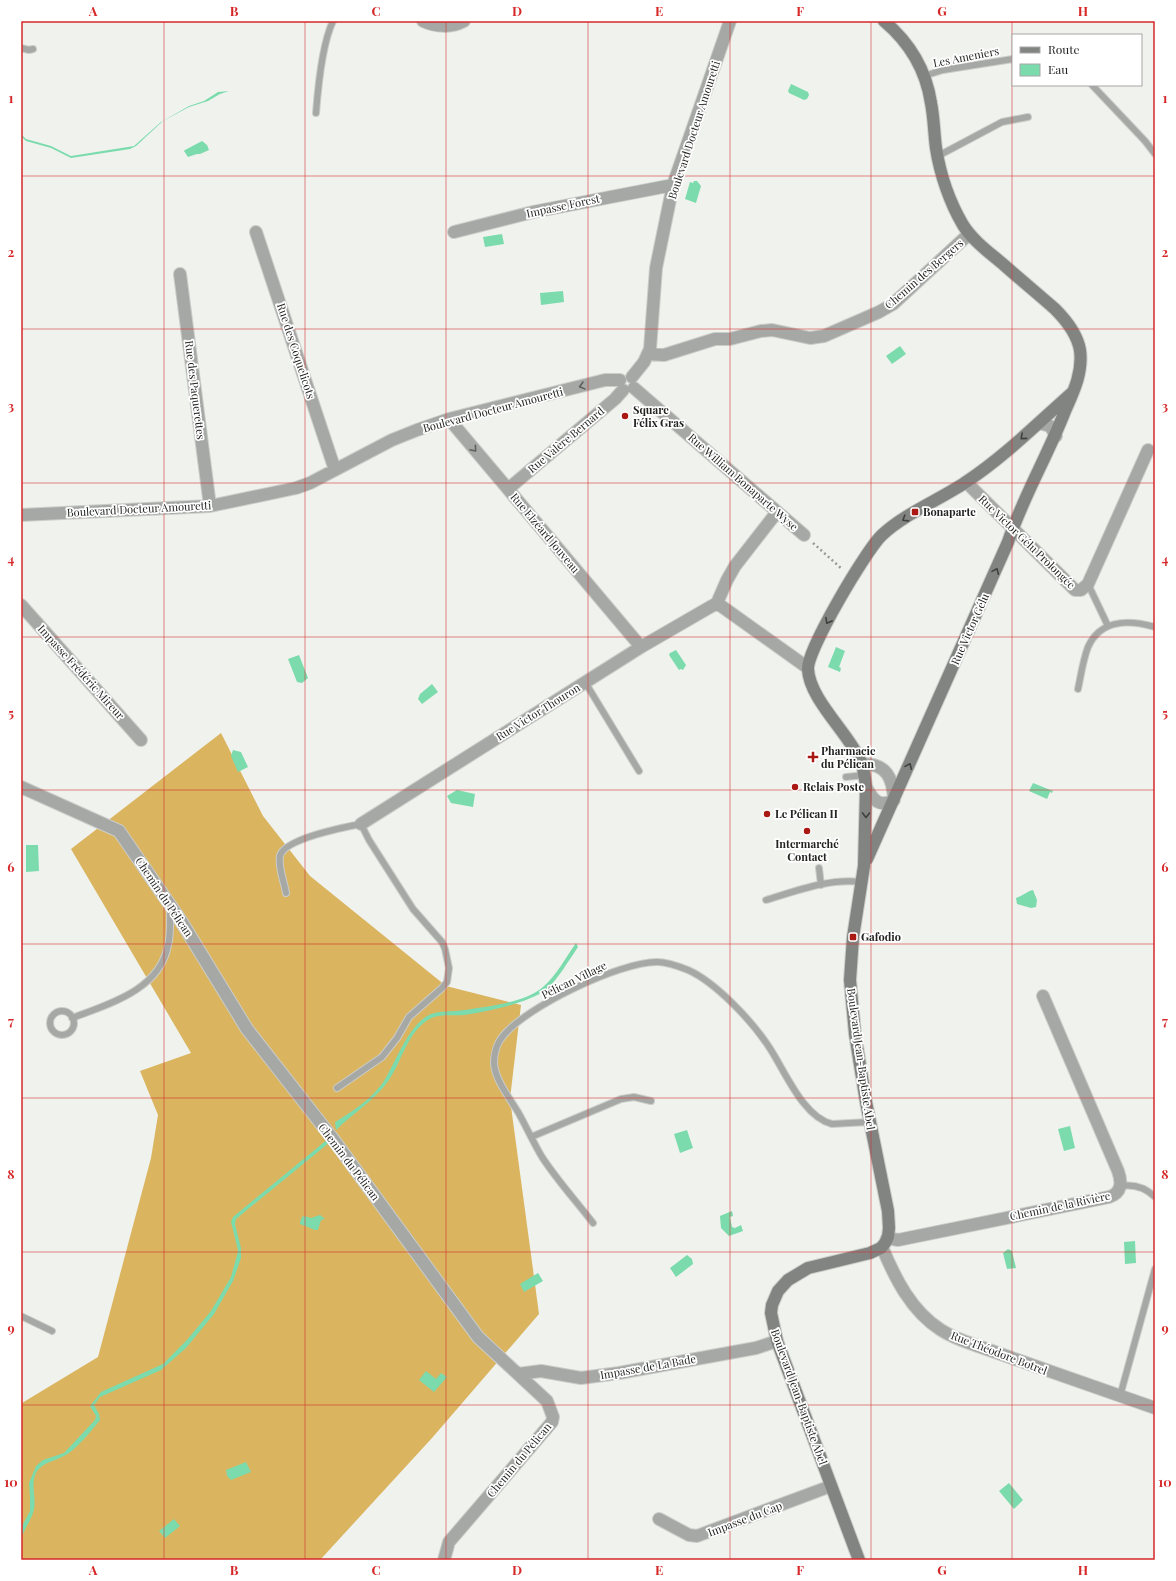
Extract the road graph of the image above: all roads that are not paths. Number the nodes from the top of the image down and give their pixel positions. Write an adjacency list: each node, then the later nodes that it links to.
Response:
1 (333, 21): 11 (lane)
2 (424, 21): 3 (street)
3 (464, 21)
4 (730, 21): 15 (street, Boulevard Docteur Amouretti)
5 (884, 21): 9 (street)
6 (21, 48): 7 (lane)
7 (33, 49)
8 (1012, 59): 9 (lane, Les Ameniers)
9 (924, 76): 14 (street)
10 (1093, 86): 13 (lane)
11 (316, 113)
12 (1028, 118): 14 (lane)
13 (1155, 154)
14 (938, 156): 18 (street)
15 (673, 185): 17 (street, Impasse Forest); 20 (street, Boulevard Docteur Amouretti)
16 (256, 232): 27 (street, Rue des Coquelicots)
17 (454, 232)
18 (970, 234): 20 (street, Chemin des Bergers); 22 (street)
19 (180, 274): 30 (street, Rue des Paquerettes)
20 (648, 354): 21 (street, Boulevard Docteur Amouretti)
21 (627, 384): 23 (street, Boulevard Docteur Amouretti, one-way to 23); 29 (street, Rue Valère Bernard); 31 (street, Rue William Bonaparte Wyse)
22 (1073, 392): 24 (street); 25 (street, Rue Victor Gélu)
23 (449, 419): 27 (street, Boulevard Docteur Amouretti); 29 (street, Rue Elzéard Jouveau, one-way to 29)
24 (1039, 423): 25 (street); 28 (street, one-way to 28)
25 (1056, 436): 33 (street, Rue Victor Gélu)
26 (1148, 450): 35 (street, Rue Victor Gélu Prolongée)
27 (335, 470): 30 (street, Boulevard Docteur Amouretti)
28 (966, 482): 33 (street, Rue Victor Gélu Prolongée); 41 (street, one-way to 41)
29 (508, 489): 40 (street, Rue Elzéard Jouveau)
30 (210, 506): 32 (street, Boulevard Docteur Amouretti)
31 (777, 512): 34 (street, Rue William Bonaparte Wyse); 36 (street)
32 (21, 515)
33 (1013, 529): 35 (street, Rue Victor Gélu Prolongée); 49 (street, Rue Victor Gélu, one-way to 33)
34 (804, 535)
35 (1088, 584): 38 (lane)
36 (718, 603): 40 (street, Rue Victor Thouron); 41 (street)
37 (21, 606): 44 (street, Impasse Frédéric Mireur)
38 (1108, 626): 39 (lane); 43 (lane)
39 (1155, 627)
40 (641, 647): 42 (street, Rue Victor Thouron)
41 (808, 668): 46 (street)
42 (585, 682): 45 (lane); 50 (street, Rue Victor Thouron)
43 (1078, 689)
44 (141, 740)
45 (638, 770)
46 (864, 775): 47 (lane); 49 (street); 49 (street); 51 (street, Boulevard Jean-Baptiste Abel, one-way to 51)
47 (846, 777)
48 (21, 787): 57 (street, Chemin du Pélican)
49 (894, 800): 51 (street, Rue Victor Gélu)
50 (361, 824): 55 (lane); 60 (lane)
51 (864, 866): 53 (street, Boulevard Jean-Baptiste Abel)
52 (820, 868): 54 (lane)
53 (861, 882): 54 (lane); 62 (street, Boulevard Jean-Baptiste Abel)
54 (821, 885): 56 (lane)
55 (286, 893)
56 (766, 900)
57 (170, 905): 59 (lane); 72 (street, Chemin du Pélican)
58 (1044, 996): 64 (street, Chemin de la Rivière)
59 (72, 1018)
60 (337, 1088)
61 (651, 1101): 63 (lane)
62 (869, 1122): 63 (lane, Pélican Village); 67 (street, Boulevard Jean-Baptiste Abel)
63 (531, 1137): 66 (lane, Pélican Village)
64 (1121, 1186): 65 (lane); 67 (street, Chemin de la Rivière)
65 (1155, 1197)
66 (593, 1223)
67 (884, 1242): 71 (street, Boulevard Jean-Baptiste Abel); 73 (street, Rue Théodore Botrel)
68 (1155, 1269): 73 (lane)
69 (21, 1316): 70 (lane)
70 (52, 1331)
71 (778, 1341): 72 (street, Impasse de La Bade); 75 (street, Boulevard Jean-Baptiste Abel)
72 (518, 1374): 77 (street, Chemin du Pélican)
73 (1120, 1396): 74 (street, Rue Théodore Botrel)
74 (1155, 1408)
75 (831, 1486): 76 (street, Impasse du Cap); 78 (street, Boulevard Jean-Baptiste Abel)
76 (659, 1519)
77 (444, 1560)
78 (859, 1560)

